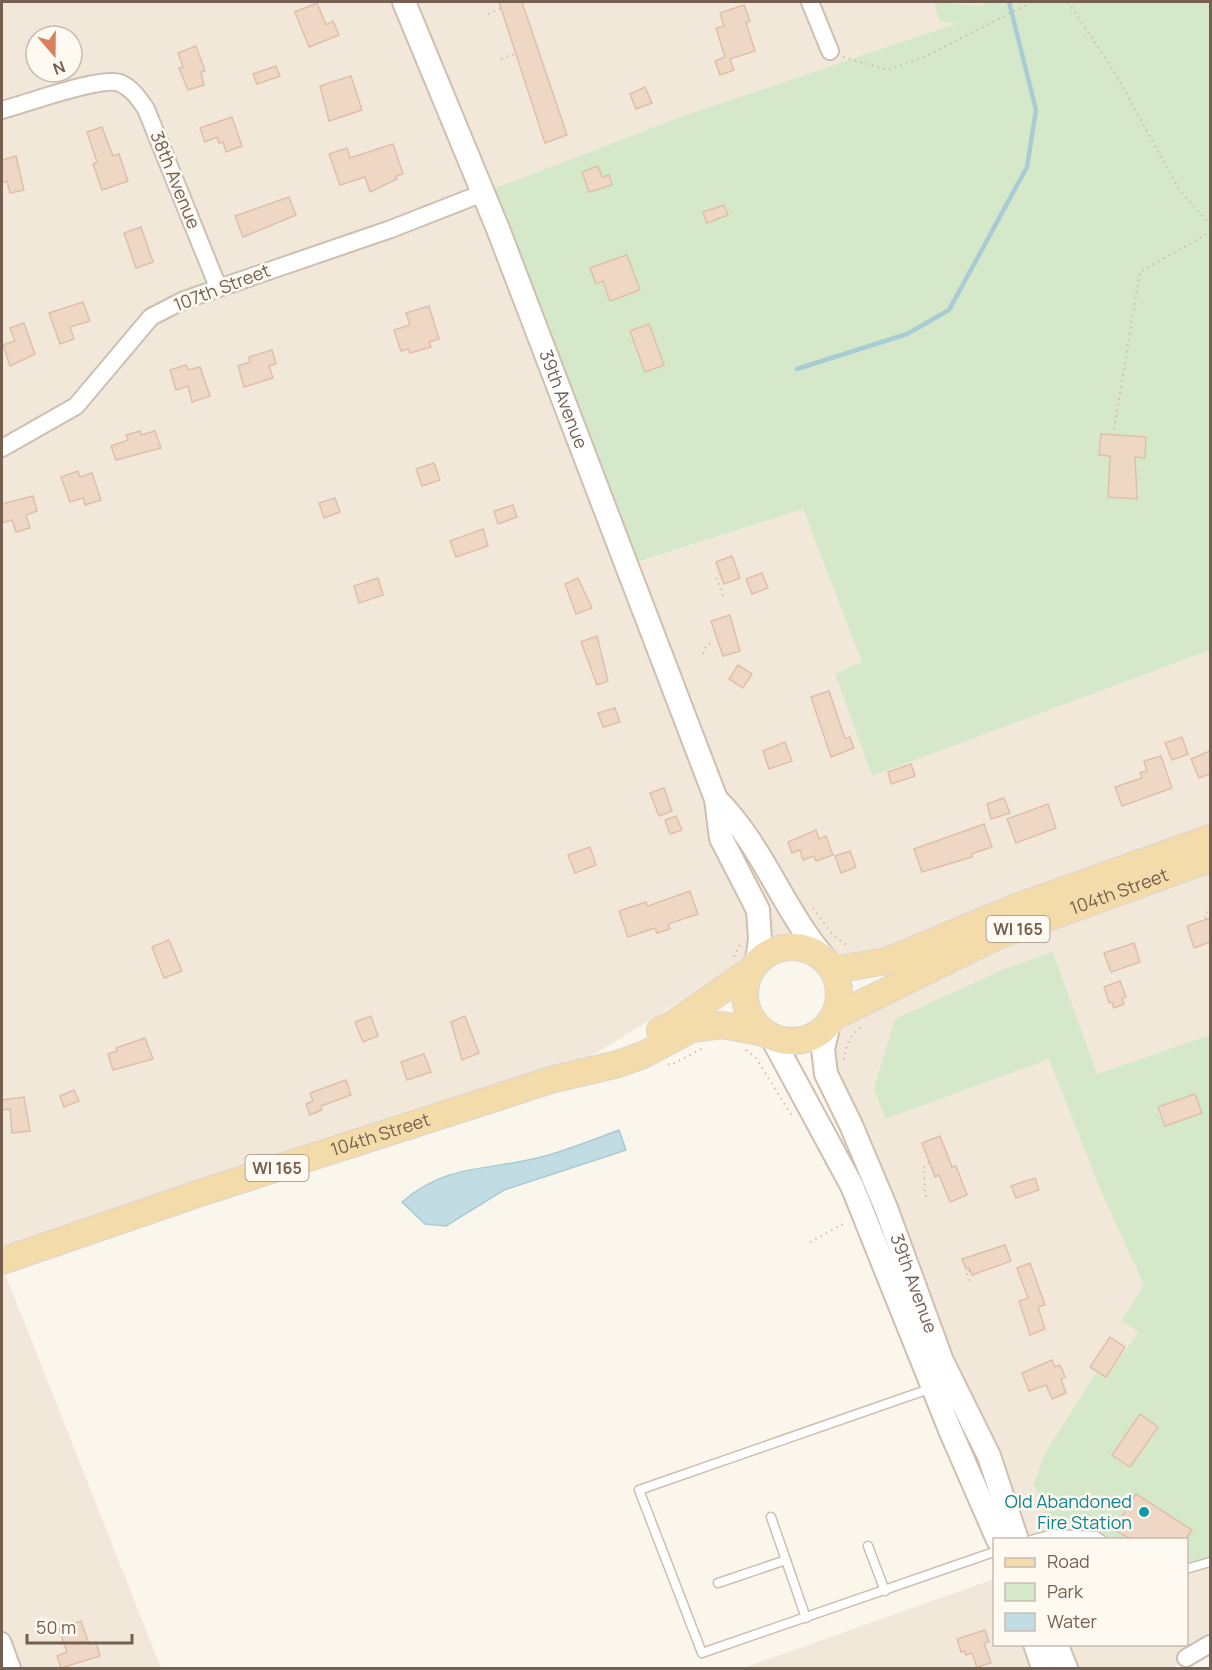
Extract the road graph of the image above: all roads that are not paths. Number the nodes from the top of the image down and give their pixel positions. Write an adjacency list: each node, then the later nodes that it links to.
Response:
1 (404, 2): 5 (main road, 39th Avenue)
2 (810, 2): 3 (street)
3 (830, 51)
4 (2, 110): 6 (street, 38th Avenue)
5 (483, 193): 6 (street, 107th Street); 8 (main road, 39th Avenue)
6 (218, 287): 7 (street, 107th Street)
7 (2, 448)
8 (717, 799): 11 (main road, 39th Avenue); 12 (main road, 39th Avenue)
9 (1210, 838): 12 (main road, 104th Street / WI 165)
10 (1210, 859): 13 (main road, 104th Street / WI 165)
11 (745, 965): 12 (main road, WI 165); 14 (main road); 15 (main road, 104th Street / WI 165)
12 (830, 966): 13 (main road)
13 (831, 1021): 14 (main road, WI 165); 16 (main road, 39th Avenue)
14 (768, 1035): 15 (main road, 104th Street / WI 165); 17 (main road, 39th Avenue)
15 (554, 1079): 18 (main road, 104th Street / WI 165)
16 (886, 1208): 17 (main road); 22 (main road, 39th Avenue)
17 (864, 1216): 19 (main road, 39th Avenue)
18 (2, 1261)
19 (933, 1388): 21 (main road, 39th Avenue); 32 (lane)
20 (771, 1517): 27 (lane)
21 (999, 1538)
22 (1017, 1538)
23 (1035, 1538): 24 (lane)
24 (1100, 1538)
25 (868, 1546): 31 (lane)
26 (993, 1552): 31 (lane)
27 (786, 1560): 30 (lane); 32 (lane)
28 (1210, 1562): 29 (lane)
29 (1188, 1568)
30 (718, 1583)
31 (885, 1591): 32 (lane)
32 (806, 1618)
33 (2, 1641): 38 (street)
34 (1210, 1644): 37 (street)
35 (1036, 1646): 39 (main road)
36 (1057, 1646): 40 (main road)
37 (1186, 1658)
38 (12, 1668)
39 (1043, 1668)
40 (1066, 1668)

